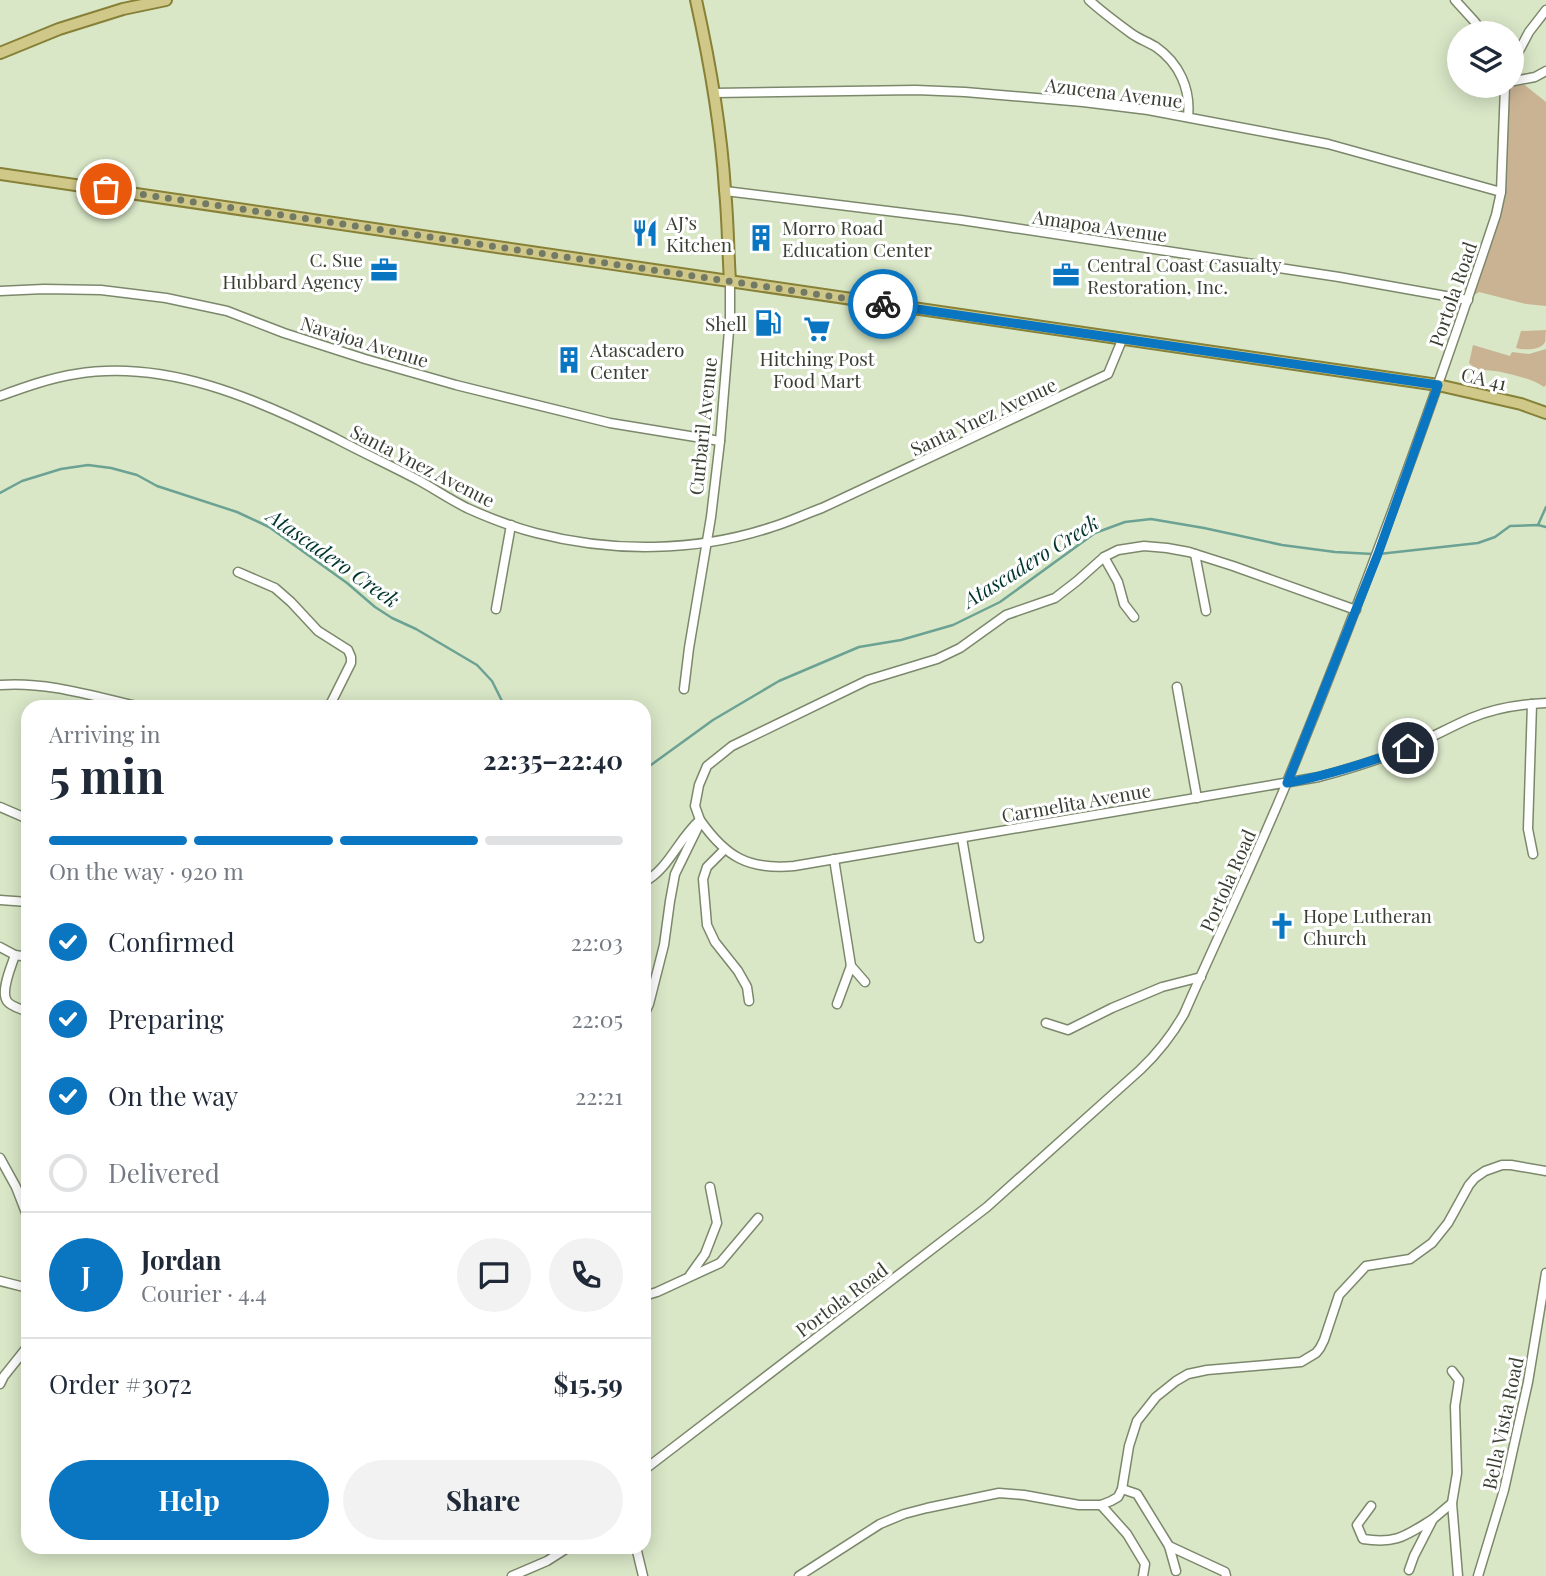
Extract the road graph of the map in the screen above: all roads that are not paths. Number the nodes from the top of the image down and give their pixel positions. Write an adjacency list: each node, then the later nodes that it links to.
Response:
1 (166, 0): 8 (main road)
2 (696, 0): 11 (main road, Curbaril Avenue)
3 (1089, 0): 13 (street)
4 (1455, 0): 6 (street)
5 (1546, 10): 7 (street)
6 (1474, 21)
7 (1524, 41)
8 (0, 53)
9 (1546, 71): 10 (street)
10 (1524, 79)
11 (714, 93): 13 (street, Azucena Avenue); 15 (main road, Curbaril Avenue)
12 (1505, 98): 16 (street, Portola Road)
13 (1188, 117): 16 (street, Azucena Avenue)
14 (0, 174): 17 (main road, CA 41 / CA 41)
15 (726, 191): 17 (main road, Curbaril Avenue); 19 (street, Amapoa Avenue)
16 (1501, 192): 19 (street, Portola Road)
17 (730, 281): 20 (main road, CA 41 / CA 41); 24 (street, Curbaril Avenue)
18 (0, 291): 24 (street, Navajoa Avenue)
19 (1468, 300): 21 (street, Portola Road)
20 (1122, 340): 21 (main road, CA 41 / CA 41); 26 (street, Santa Ynez Avenue)
21 (1438, 385): 23 (main road, CA 41 / CA 41); 31 (street, Portola Road)
22 (0, 397): 25 (street, Santa Ynez Avenue)
23 (1546, 413)
24 (720, 441): 26 (street, Curbaril Avenue)
25 (511, 525): 26 (street, Santa Ynez Avenue); 30 (street)
26 (707, 542): 36 (street, Curbaril Avenue)
27 (1195, 554): 28 (street); 31 (street); 32 (street)
28 (1104, 557): 33 (street); 45 (street)
29 (239, 572): 38 (street)
30 (496, 609)
31 (1356, 610): 41 (street, Portola Road)
32 (1206, 611)
33 (1135, 617)
34 (0, 685): 37 (street)
35 (1177, 687): 42 (street)
36 (684, 688)
37 (110, 700)
38 (332, 700)
39 (1546, 703): 40 (street, Carmelita Avenue)
40 (1532, 704): 41 (street, Carmelita Avenue); 48 (street)
41 (1287, 783): 42 (street, Carmelita Avenue); 58 (street, Portola Road)
42 (1197, 798): 46 (street, Carmelita Avenue)
43 (0, 807): 44 (street)
44 (21, 816)
45 (699, 820): 47 (street, Carmelita Avenue); 50 (street); 60 (street)
46 (962, 838): 49 (street, Carmelita Avenue); 53 (street)
47 (725, 849): 49 (street, Carmelita Avenue); 61 (street)
48 (1533, 854)
49 (834, 859): 57 (street)
50 (651, 878)
51 (0, 900): 52 (street)
52 (21, 902)
53 (979, 938)
54 (0, 947): 55 (street)
55 (15, 955): 56 (street); 63 (street)
56 (21, 956)
57 (851, 966): 59 (street); 62 (street)
58 (1201, 977): 64 (street); 80 (street, Portola Road)
59 (865, 982)
60 (651, 996)
61 (749, 1001)
62 (837, 1004)
63 (21, 1009)
64 (1046, 1023)
65 (0, 1158): 67 (street)
66 (1546, 1171): 81 (street)
67 (16, 1187): 68 (street); 70 (street)
68 (21, 1187)
69 (710, 1187): 73 (street)
70 (21, 1200)
71 (758, 1218): 73 (street)
72 (1546, 1273): 97 (street, Bella Vista Road)
73 (688, 1278): 76 (street)
74 (0, 1282): 75 (street)
75 (21, 1286)
76 (651, 1294)
77 (21, 1355): 79 (street)
78 (1452, 1371): 82 (street)
79 (0, 1384)
80 (651, 1465)
81 (1122, 1489): 83 (street); 86 (street)
82 (1452, 1503): 85 (street); 96 (street)
83 (1101, 1505): 93 (street); 94 (street)
84 (1371, 1506): 85 (street)
85 (1433, 1519): 89 (street)
86 (1170, 1546): 90 (street); 95 (street)
87 (557, 1554): 91 (street)
88 (638, 1554): 92 (street)
89 (1409, 1570)
90 (1176, 1571)
91 (512, 1576)
92 (643, 1576)
93 (799, 1576)
94 (1143, 1576)
95 (1226, 1576)
96 (1458, 1576)
97 (1478, 1576)

